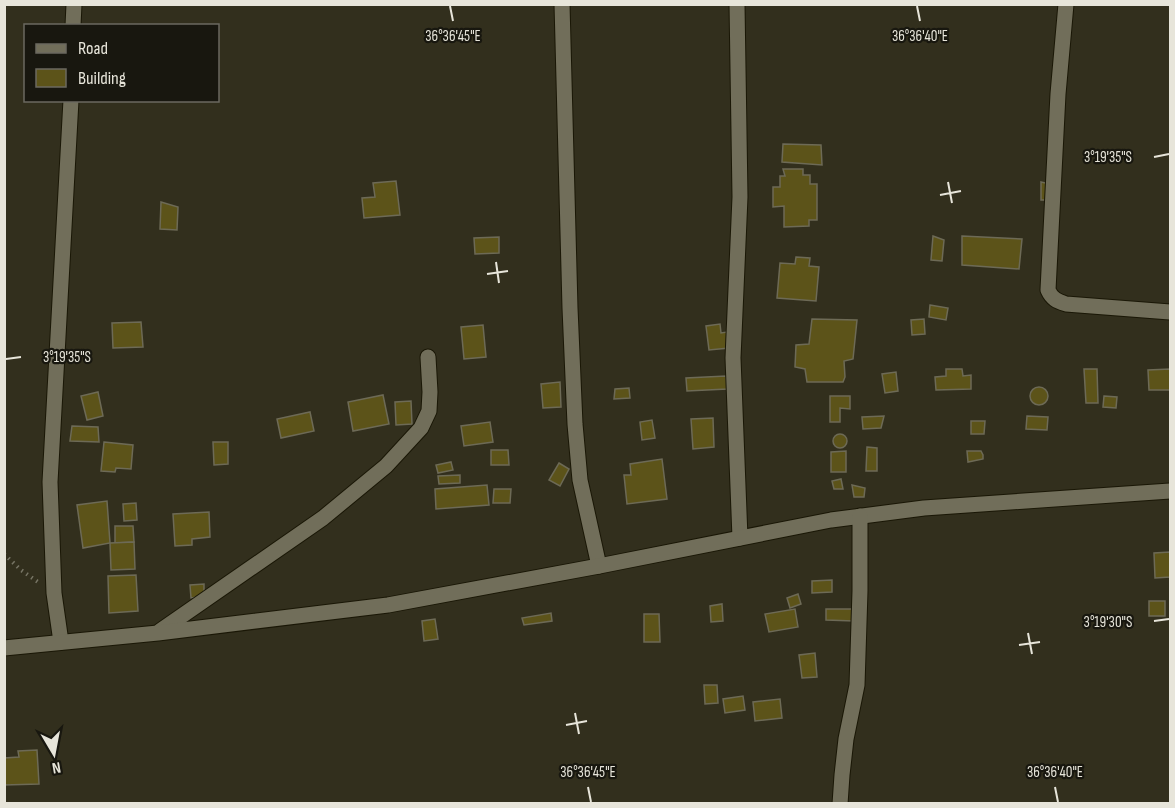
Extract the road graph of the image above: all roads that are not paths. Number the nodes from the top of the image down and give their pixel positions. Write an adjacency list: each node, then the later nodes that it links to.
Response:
1 (74, 4): 5 (street)
2 (562, 4): 12 (street)
3 (736, 4): 11 (street)
4 (1066, 4): 7 (street)
5 (73, 24)
6 (71, 102): 14 (street)
7 (1170, 312)
8 (428, 357): 13 (street)
9 (1170, 490): 10 (street)
10 (860, 516): 11 (street); 16 (street)
11 (740, 538): 12 (street)
12 (599, 566): 13 (street)
13 (158, 633): 14 (street)
14 (61, 642): 15 (street)
15 (4, 648)
16 (840, 804)

